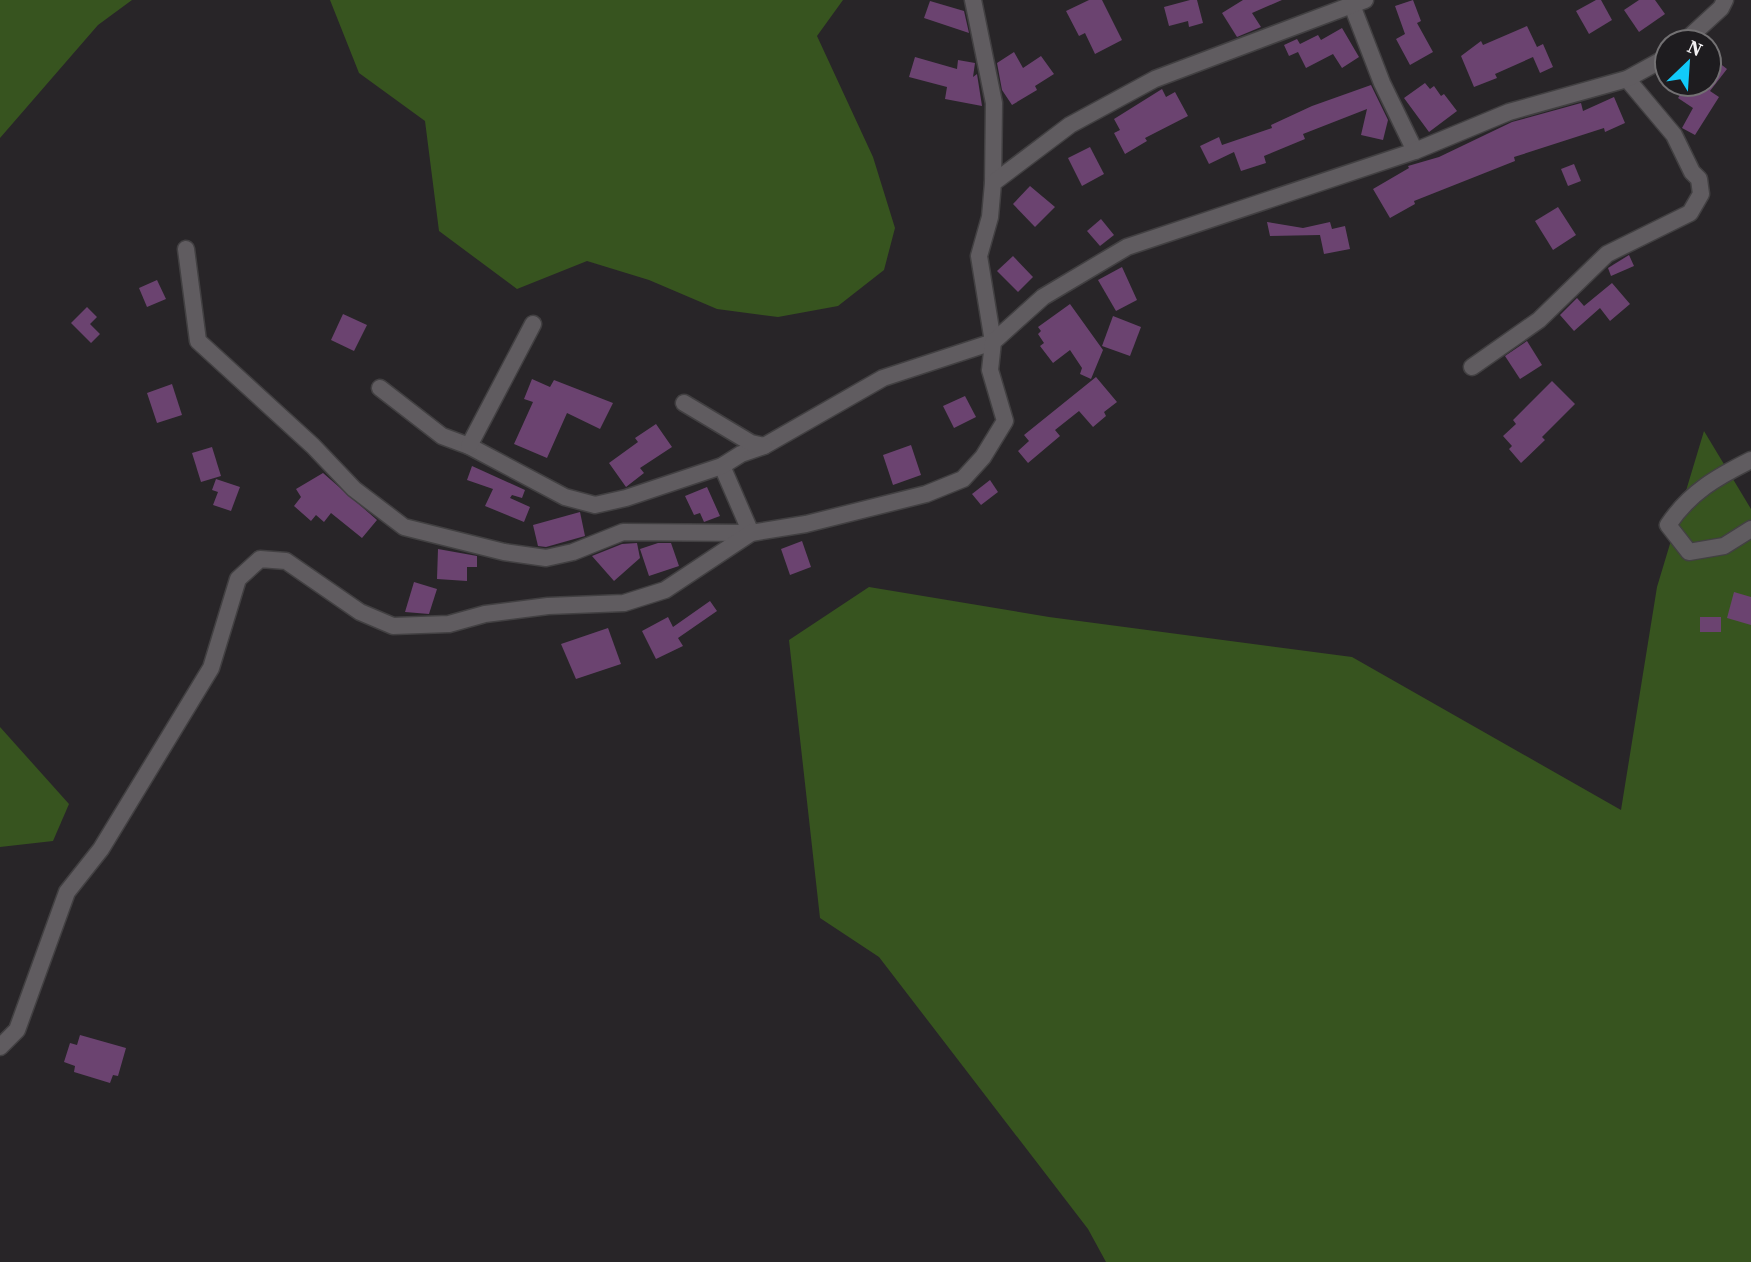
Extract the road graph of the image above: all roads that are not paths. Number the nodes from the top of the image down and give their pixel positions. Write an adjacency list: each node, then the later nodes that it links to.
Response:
1 (973, 0): 8 (street)
2 (1726, 0): 4 (street)
3 (1355, 1): 7 (street); 8 (street)
4 (1699, 28)
5 (1653, 65): 6 (street)
6 (1627, 79): 7 (street); 12 (street)
7 (1415, 150): 11 (street)
8 (993, 183): 11 (street)
9 (187, 249): 20 (street)
10 (533, 324): 15 (street)
11 (993, 342): 16 (street); 20 (street)
12 (1472, 367)
13 (380, 388): 15 (street)
14 (684, 403): 16 (street)
15 (469, 446): 18 (street)
16 (764, 446): 18 (street)
17 (1751, 460): 19 (street)
18 (722, 466): 20 (street)
19 (1751, 529)
20 (751, 533): 21 (street)
21 (0, 1047)

